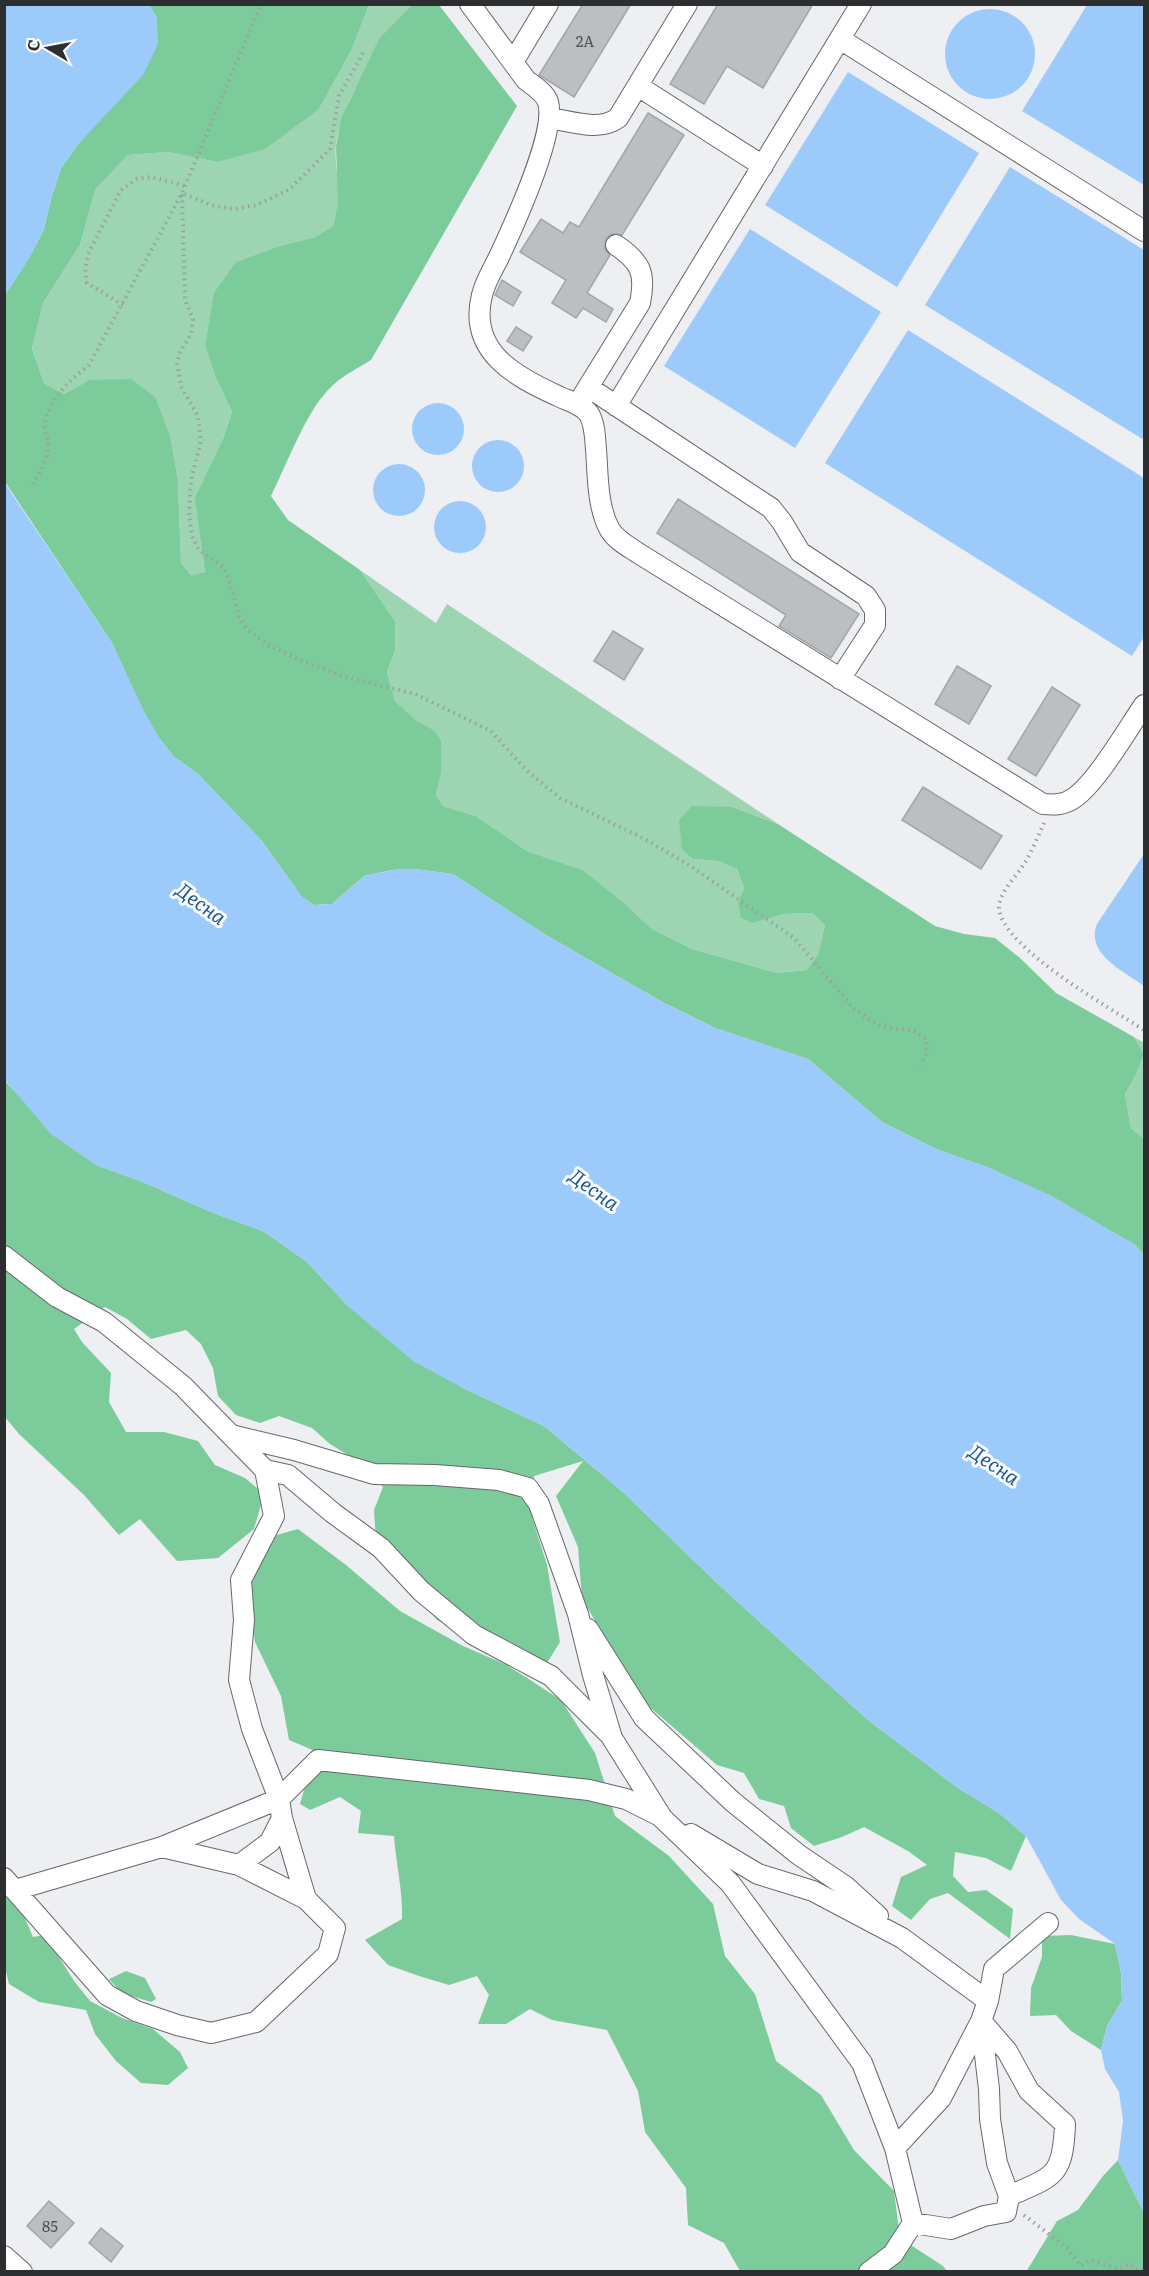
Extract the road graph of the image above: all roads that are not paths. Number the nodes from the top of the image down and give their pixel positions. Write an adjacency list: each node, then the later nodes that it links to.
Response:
1 (470, 4): 6 (street)
2 (548, 4): 6 (street)
3 (687, 4): 7 (street)
4 (861, 4): 5 (street)
5 (840, 39): 9 (street); 10 (street)
6 (513, 62): 8 (street)
7 (638, 86): 8 (street); 9 (street)
8 (549, 118): 13 (street)
9 (763, 166): 14 (street)
10 (1144, 231)
11 (616, 245): 12 (street)
12 (588, 387): 13 (street); 14 (street)
13 (577, 405): 15 (street)
14 (616, 406): 15 (street)
15 (840, 679): 16 (street)
16 (1144, 705)
17 (4, 1256): 18 (street)
18 (231, 1435): 19 (street); 20 (street)
19 (265, 1470): 21 (street); 22 (street)
20 (578, 1614): 21 (street); 29 (street)
21 (612, 1738): 23 (street)
22 (280, 1809): 23 (street); 24 (street); 25 (street); 27 (street)
23 (660, 1816): 29 (street); 32 (street)
24 (162, 1847): 25 (street); 26 (street)
25 (239, 1865): 27 (street)
26 (10, 1884): 27 (street)
27 (306, 1899)
28 (1048, 1923): 30 (street)
29 (902, 1938): 30 (street)
30 (988, 2001): 31 (street)
31 (981, 2021): 32 (street); 33 (street); 33 (street)
32 (895, 2148): 34 (street)
33 (1009, 2196): 34 (street)
34 (913, 2223): 37 (street)
35 (4, 2256): 36 (street)
36 (22, 2271)
37 (869, 2271)

